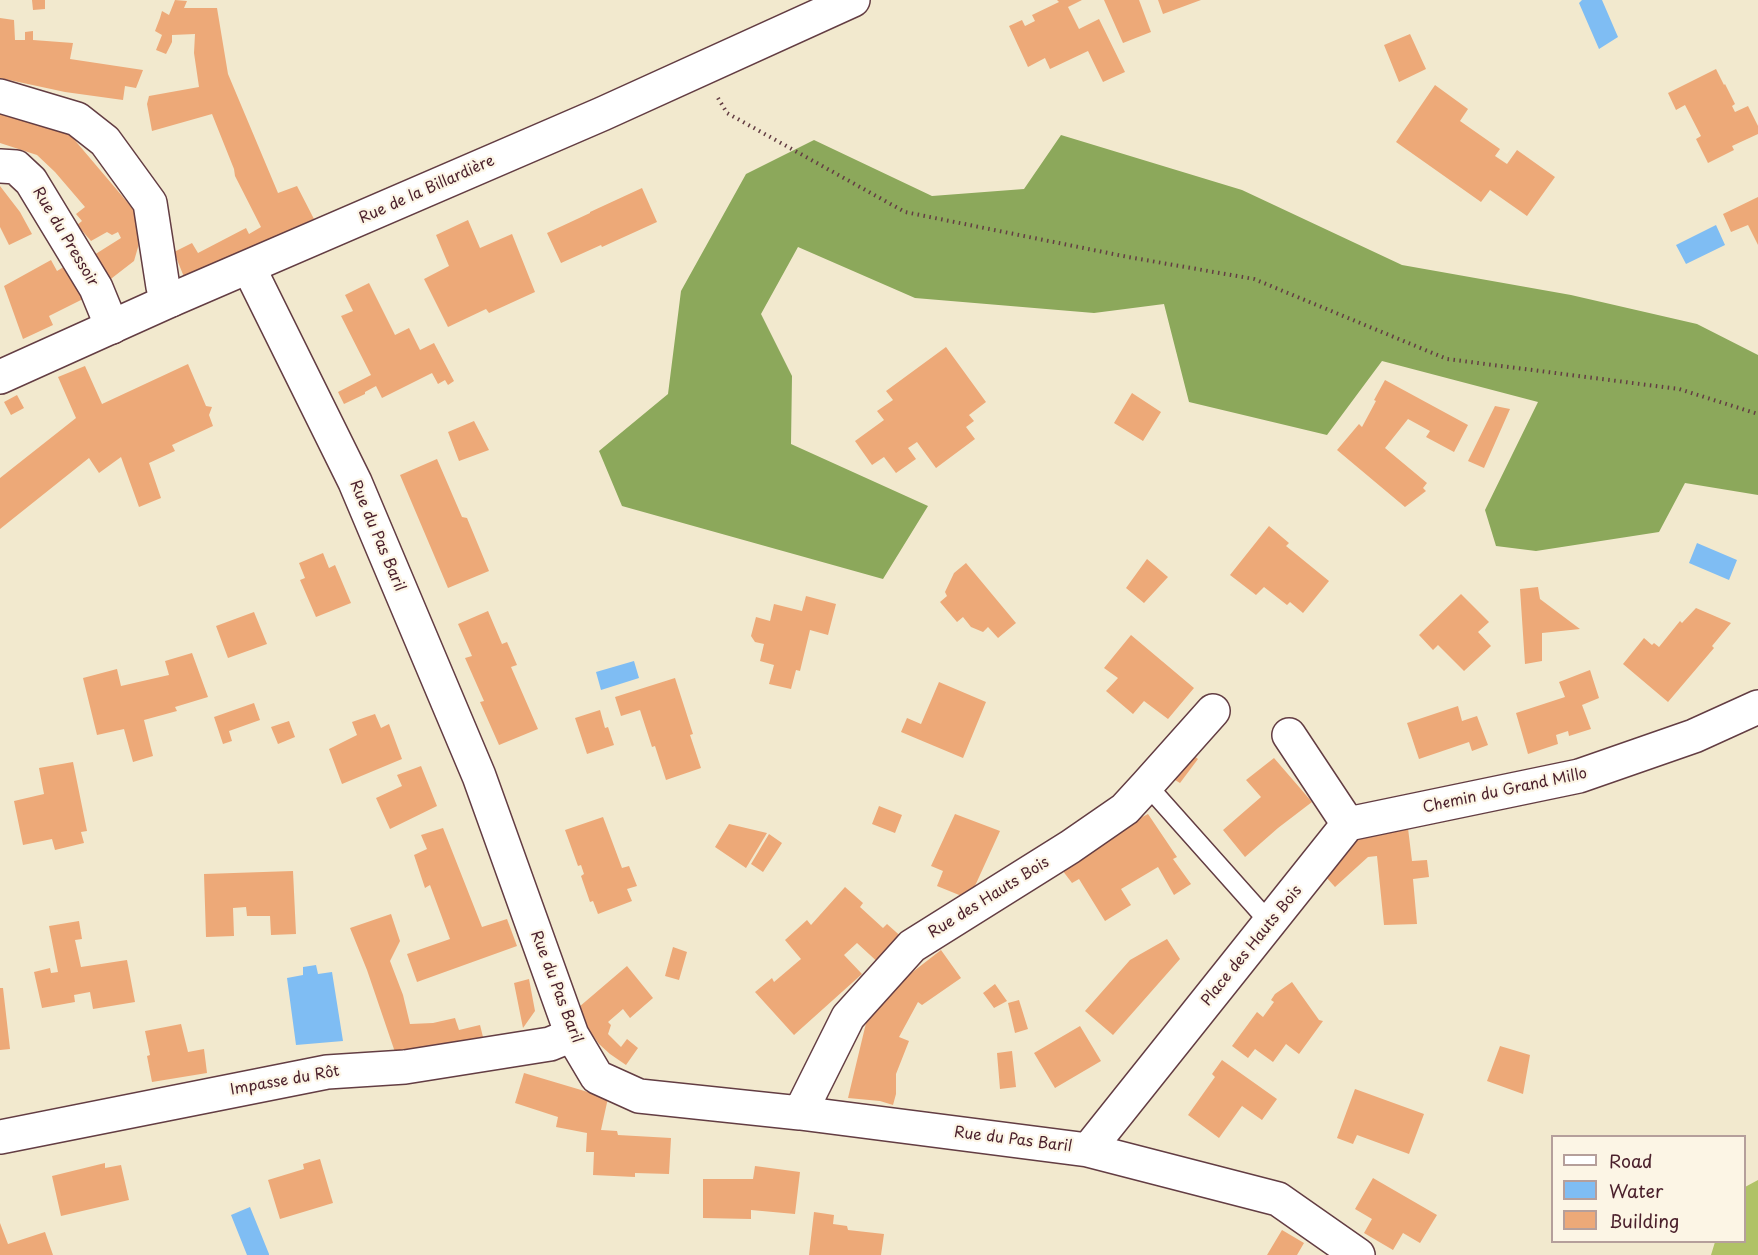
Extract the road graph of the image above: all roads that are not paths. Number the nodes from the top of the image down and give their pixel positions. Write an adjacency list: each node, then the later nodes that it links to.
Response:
1 (853, 0): 4 (street, Rue de la Billardière)
2 (0, 96): 5 (street)
3 (0, 166): 6 (street, Rue du Pressoir)
4 (249, 268): 5 (street, Rue de la Billardière); 14 (street, Rue du Pas Baril)
5 (171, 300): 6 (street, Rue de la Billardière)
6 (112, 327): 7 (street, Rue de la Billardière)
7 (0, 377)
8 (1758, 706): 12 (street, Chemin du Grand Millo)
9 (1213, 711): 11 (street, Rue des Hauts Bois)
10 (1289, 735): 12 (street)
11 (1147, 786): 13 (lane); 15 (street, Rue des Hauts Bois)
12 (1348, 824): 13 (street, Place des Hauts Bois)
13 (1270, 923): 17 (street, Place des Hauts Bois)
14 (572, 1035): 15 (street, Rue du Pas Baril); 16 (street, Impasse du Rôt)
15 (800, 1113): 17 (street, Rue du Pas Baril)
16 (0, 1137)
17 (1088, 1150): 18 (street, Rue du Pas Baril)
18 (1359, 1255)

